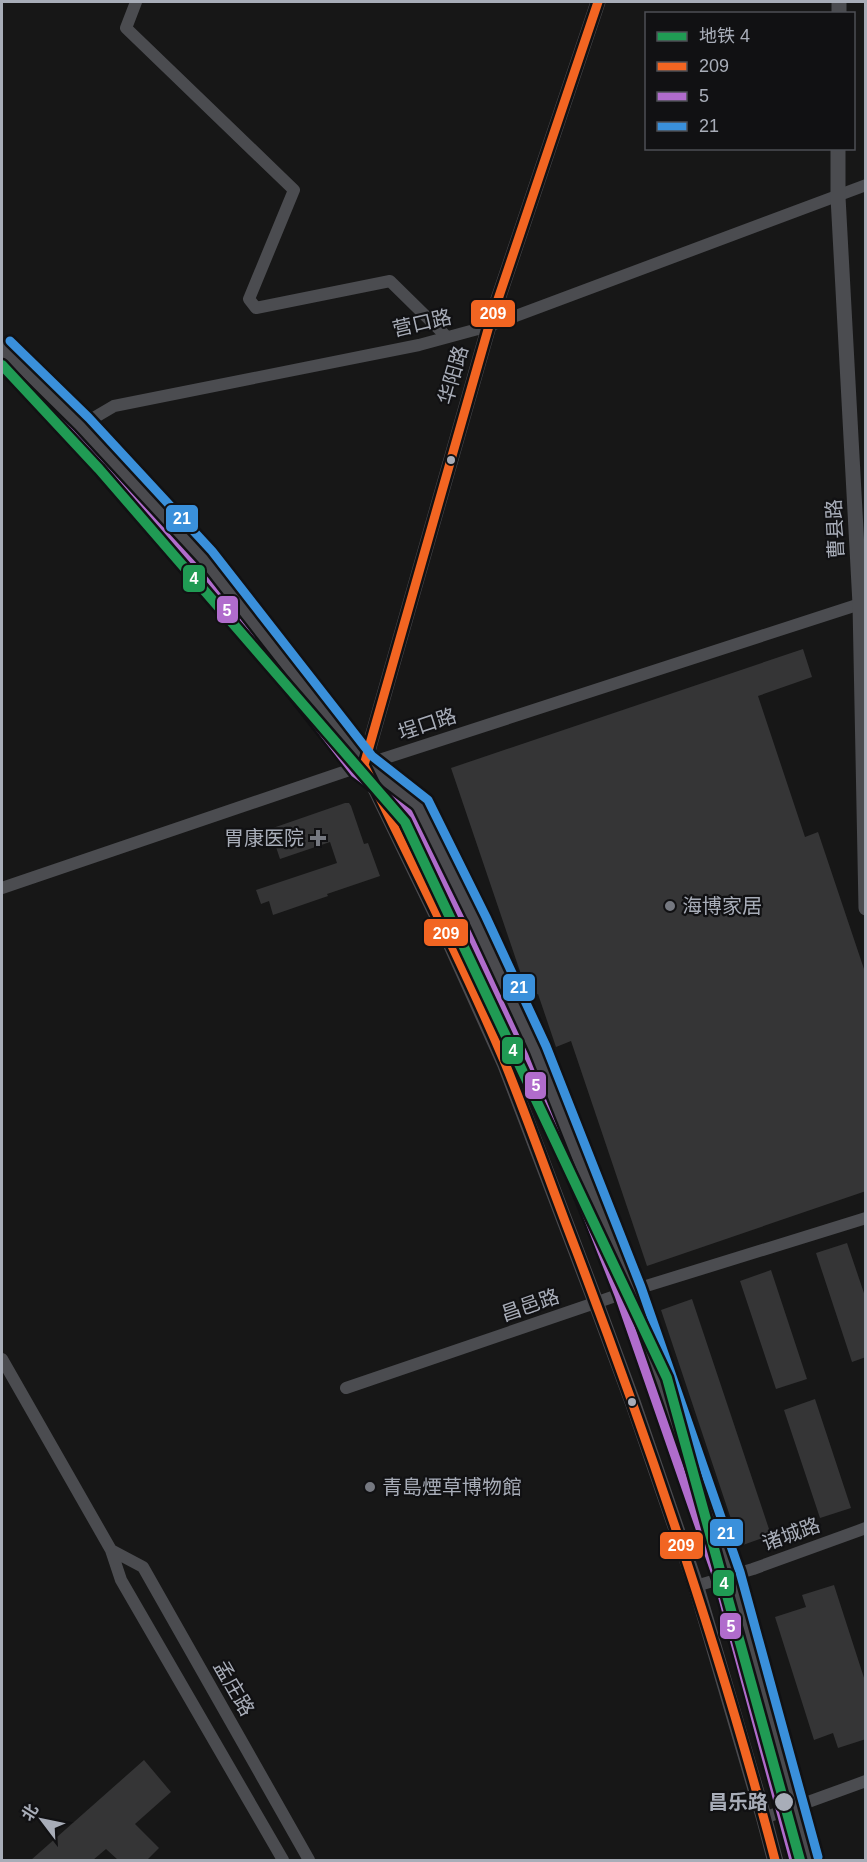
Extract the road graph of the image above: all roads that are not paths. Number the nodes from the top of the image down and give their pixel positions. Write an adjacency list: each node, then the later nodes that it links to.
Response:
1 (136, 2): 7 (street)
2 (598, 2): 6 (street, 华阳路)
3 (838, 150): 5 (street, 曹县路)
4 (866, 186): 5 (street, 营口路)
5 (838, 196): 6 (street, 营口路); 10 (street, 曹县路)
6 (489, 326): 7 (street, 营口路); 11 (street, 华阳路)
7 (447, 337): 9 (street, 营口路)
8 (2, 350): 9 (main road)
9 (80, 426): 11 (main road)
10 (863, 603): 11 (street, 埕口路); 13 (street, 曹县路)
11 (364, 765): 12 (street, 埕口路); 15 (main road); 16 (main road)
12 (2, 888)
13 (865, 908)
14 (866, 1218): 15 (street, 昌邑路)
15 (630, 1291): 16 (street, 昌邑路); 21 (main road)
16 (596, 1303): 18 (street, 昌邑路); 22 (main road)
17 (2, 1359): 20 (street)
18 (346, 1388)
19 (866, 1528): 21 (street, 诸城路)
20 (111, 1550): 26 (street); 27 (street, 孟庄路)
21 (729, 1576): 22 (street, 诸城路); 24 (main road)
22 (696, 1586): 25 (main road)
23 (866, 1781): 24 (street)
24 (793, 1807): 25 (street); 29 (main road)
25 (764, 1818): 28 (main road)
26 (283, 1860)
27 (309, 1860)
28 (775, 1860)
29 (806, 1860)

